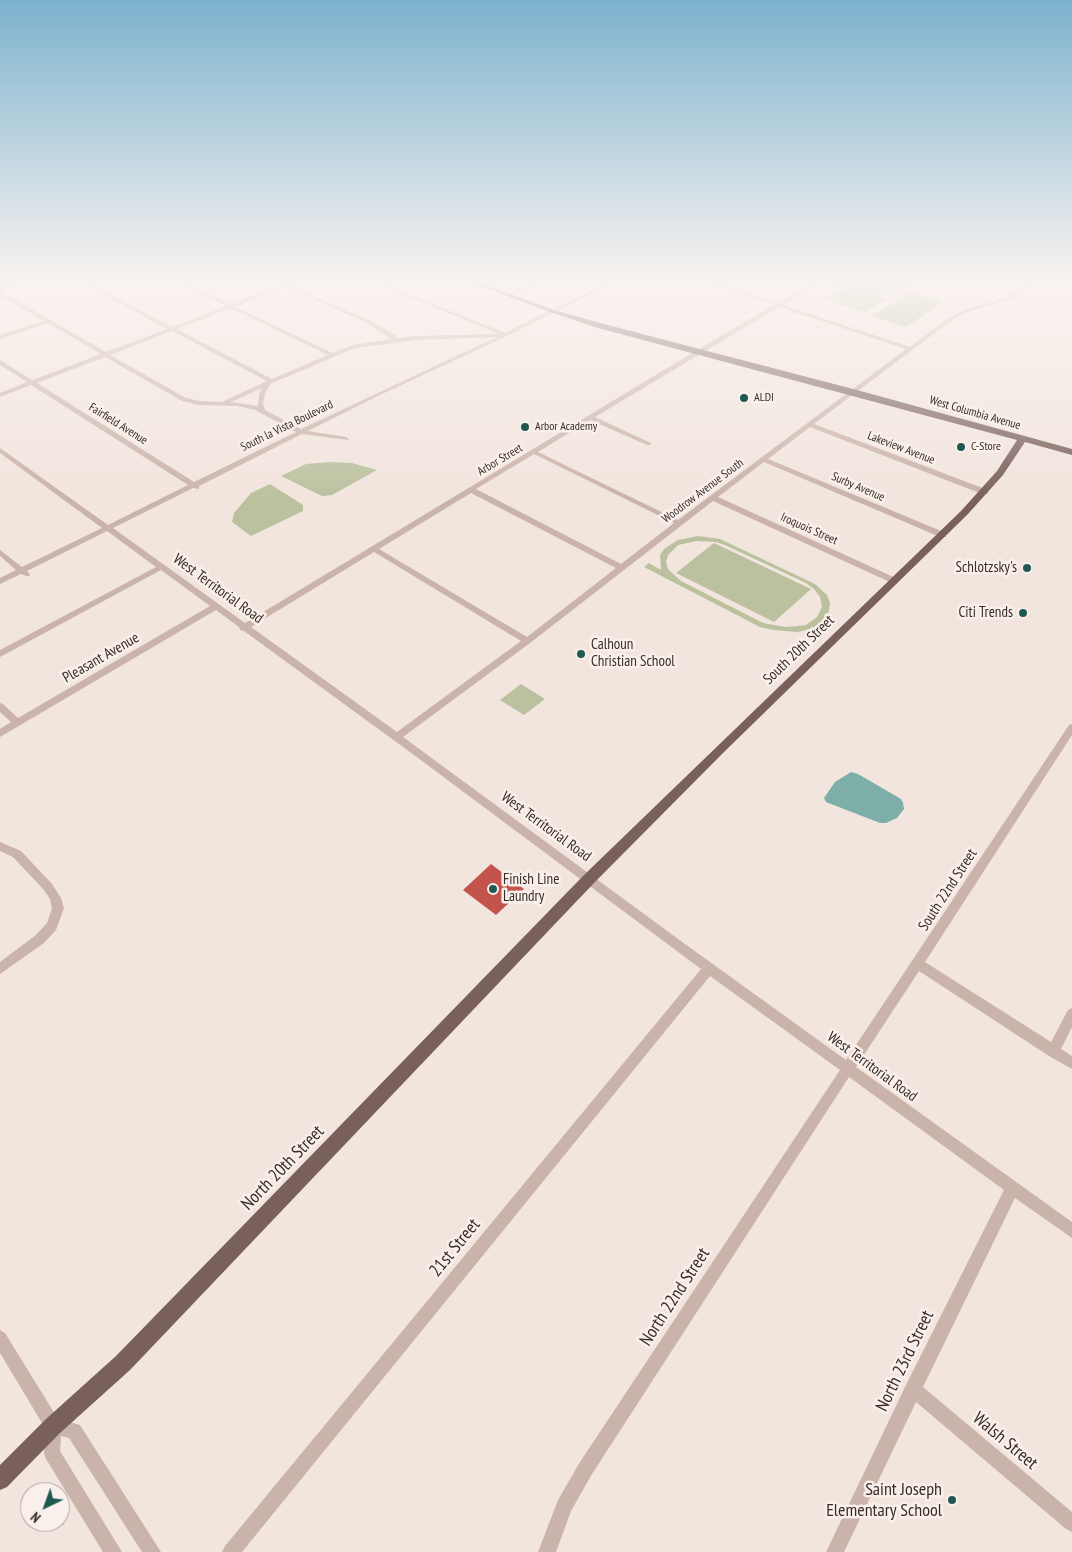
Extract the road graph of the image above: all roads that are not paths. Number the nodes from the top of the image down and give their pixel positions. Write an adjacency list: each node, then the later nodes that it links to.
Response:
1 (102, 353): 10 (street)
2 (109, 353): 10 (street)
3 (217, 353): 13 (street)
4 (329, 353): 11 (street)
5 (336, 353): 11 (street)
6 (470, 353): 21 (street, South la Vista Boulevard)
7 (698, 353): 19 (street, Arbor Street)
8 (705, 353): 15 (main road, West Columbia Avenue)
9 (904, 353): 15 (street, Woodrow Avenue South)
10 (105, 355): 14 (street); 17 (street)
11 (332, 355): 13 (street)
12 (0, 362): 14 (street, Fairfield Avenue)
13 (270, 382): 17 (street); 18 (street)
14 (32, 383): 16 (street); 29 (street, Fairfield Avenue)
15 (854, 392): 20 (street, Woodrow Avenue South); 22 (main road, West Columbia Avenue)
16 (0, 395)
17 (222, 404): 18 (street)
18 (262, 410): 21 (street)
19 (591, 418): 24 (street); 26 (street, Arbor Street)
20 (810, 425): 28 (street, Woodrow Avenue South); 31 (street, Lakeview Avenue)
21 (304, 433): 23 (street); 29 (street, South la Vista Boulevard)
22 (1022, 438): 27 (main road, West Columbia Avenue); 31 (main road, South 20th Street)
23 (346, 439)
24 (649, 444)
25 (0, 450): 34 (street, West Territorial Road)
26 (534, 452): 30 (street, Arbor Street); 33 (street)
27 (1072, 452)
28 (764, 460): 32 (street, Woodrow Avenue South); 35 (street, Surby Avenue)
29 (196, 487): 34 (street, South la Vista Boulevard)
30 (472, 490): 36 (street, Arbor Street); 39 (street)
31 (984, 492): 35 (main road, South 20th Street)
32 (713, 498): 33 (street, Woodrow Avenue South); 42 (street, Iroquois Street)
33 (679, 523): 39 (street, Woodrow Avenue South)
34 (109, 530): 38 (street, West Territorial Road); 40 (street, South la Vista Boulevard)
35 (943, 535): 42 (main road, South 20th Street)
36 (374, 549): 45 (street, Arbor Street); 46 (street)
37 (0, 552): 40 (street)
38 (161, 567): 44 (street, West Territorial Road); 47 (street)
39 (622, 568): 46 (street, Woodrow Avenue South)
40 (24, 572): 41 (street); 43 (street)
41 (0, 581)
42 (895, 581): 54 (main road, South 20th Street)
43 (0, 587)
44 (216, 607): 45 (street, West Territorial Road); 49 (street, Pleasant Avenue)
45 (243, 628): 52 (street, West Territorial Road)
46 (527, 641): 52 (street, Woodrow Avenue South)
47 (0, 654)
48 (0, 706): 49 (street)
49 (17, 723): 51 (street, Pleasant Avenue)
50 (1072, 727): 55 (street, South 22nd Street)
51 (0, 733)
52 (396, 737): 54 (street, West Territorial Road)
53 (0, 846): 57 (street)
54 (589, 879): 56 (street, West Territorial Road); 66 (main road, North 20th Street)
55 (918, 964): 59 (street); 61 (street, South 22nd Street)
56 (709, 968): 61 (street, West Territorial Road); 71 (street, 21st Street)
57 (0, 969)
58 (1072, 1014): 59 (street)
59 (1053, 1052): 60 (street)
60 (1072, 1063)
61 (847, 1069): 62 (street, West Territorial Road); 72 (street, North 22nd Street)
62 (1012, 1188): 63 (street, West Territorial Road); 65 (street, North 23rd Street)
63 (1072, 1231)
64 (0, 1338): 66 (street)
65 (913, 1389): 68 (street, Walsh Street); 73 (street, North 23rd Street)
66 (53, 1426): 67 (main road, North 20th Street); 69 (street); 70 (street)
67 (0, 1480)
68 (1072, 1523)
69 (113, 1552)
70 (152, 1552)
71 (231, 1552)
72 (547, 1552)
73 (835, 1552)

